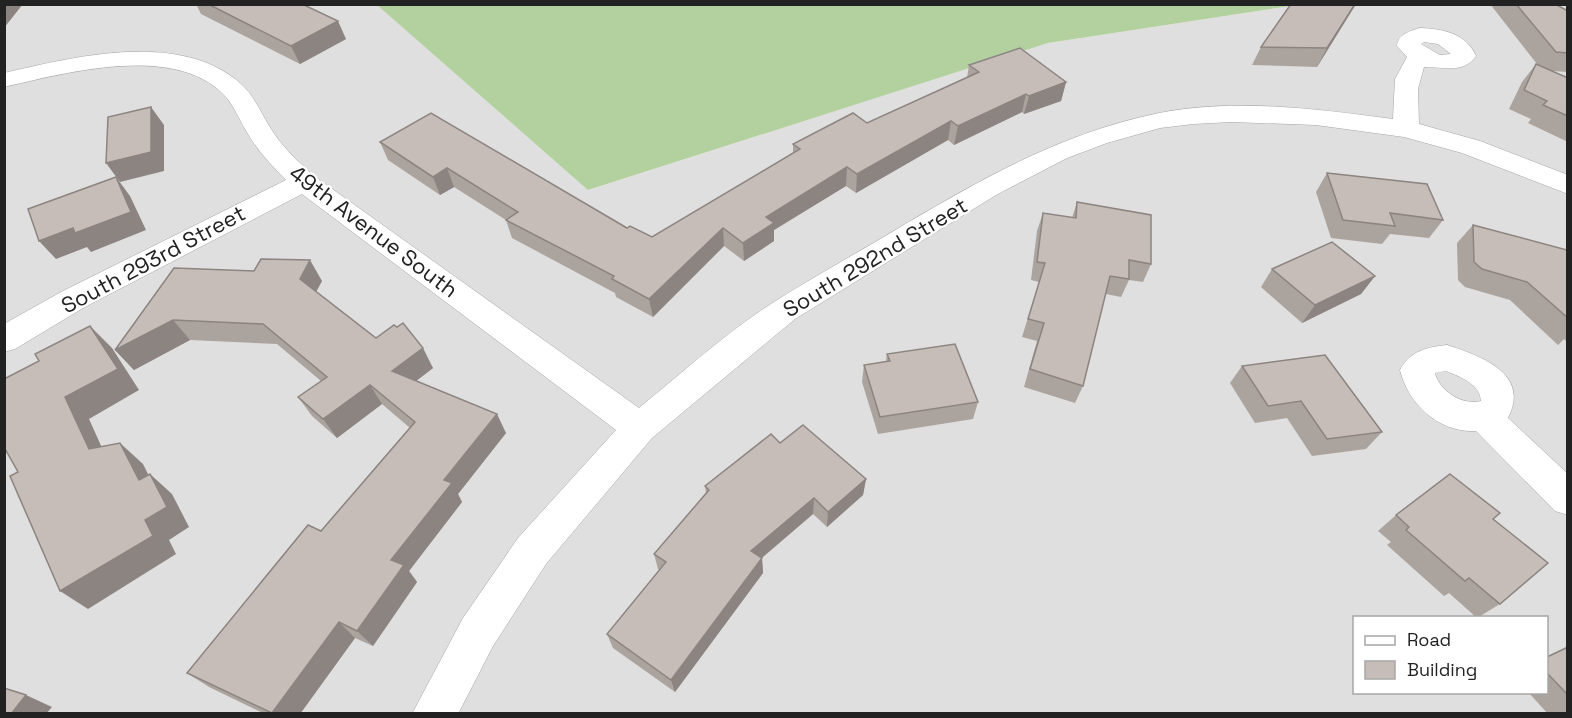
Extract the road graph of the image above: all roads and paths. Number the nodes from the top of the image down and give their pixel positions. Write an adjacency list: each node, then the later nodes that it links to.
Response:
1 (1422, 56): 3 (street)
2 (4, 80): 4 (street, 49th Avenue South)
3 (1406, 129): 5 (street, South 292nd Street); 8 (street, South 292nd Street)
4 (304, 182): 6 (street, South 293rd Street); 8 (street, 49th Avenue South)
5 (1568, 185)
6 (4, 340)
7 (1483, 416): 9 (street)
8 (640, 428): 10 (street, South 292nd Street)
9 (1568, 499)
10 (434, 714)

